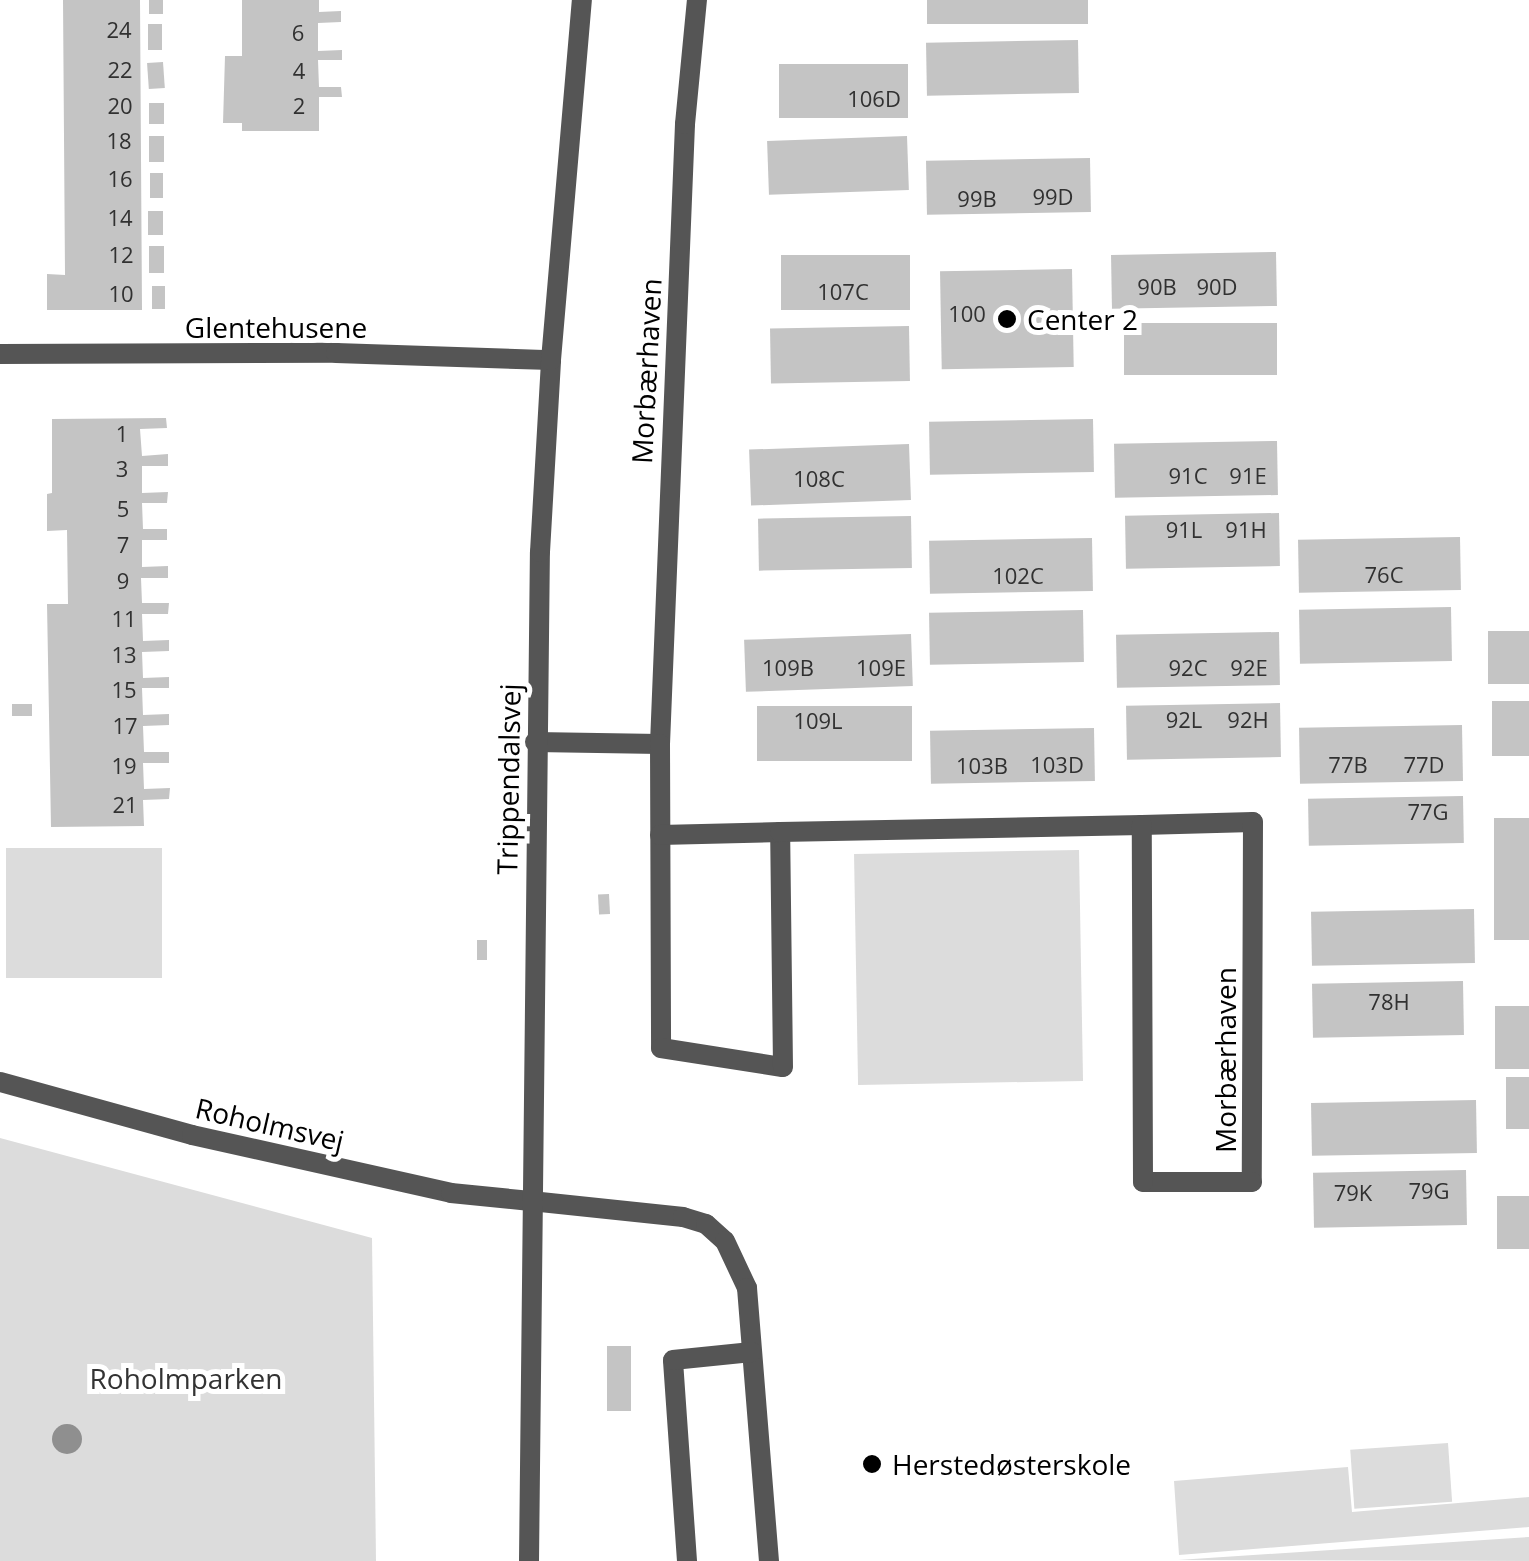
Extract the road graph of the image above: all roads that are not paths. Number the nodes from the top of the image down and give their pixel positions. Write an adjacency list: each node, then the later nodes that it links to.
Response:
1 (582, 0): 4 (street, Trippendalsvej)
2 (697, 0): 6 (street, Morbærhaven)
3 (0, 354): 4 (street, Glentehusene)
4 (551, 360): 5 (street, Trippendalsvej)
5 (536, 742): 6 (street); 11 (street, Trippendalsvej)
6 (660, 744): 9 (street, Morbærhaven)
7 (1142, 824): 7 (street, Morbærhaven); 8 (street, Morbærhaven)
8 (780, 832): 9 (street, Morbærhaven); 9 (street, Morbærhaven)
9 (660, 835)
10 (0, 1082): 11 (street, Roholmsvej)
11 (531, 1201): 12 (street, Roholmsvej); 13 (street, Trippendalsvej)
12 (752, 1352): 14 (street); 15 (street, Roholmsvej)
13 (529, 1561)
14 (687, 1561)
15 (769, 1561)

